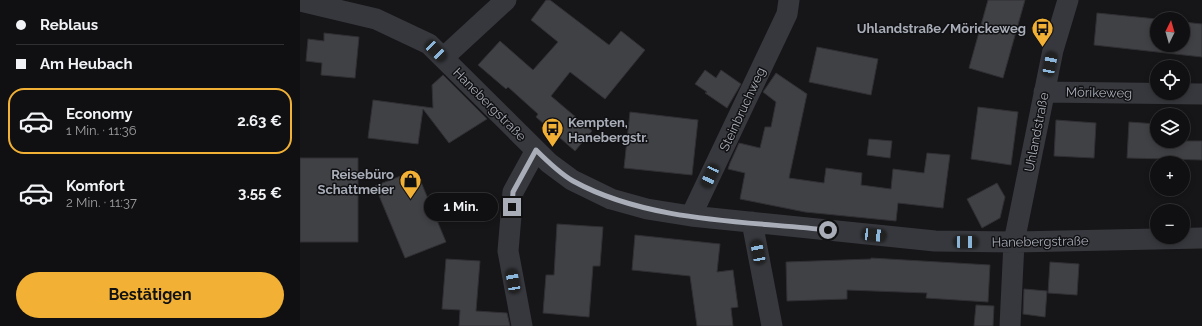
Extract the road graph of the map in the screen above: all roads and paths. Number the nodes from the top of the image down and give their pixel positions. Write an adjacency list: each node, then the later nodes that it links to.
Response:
1 (506, 0): 5 (street)
2 (789, 0): 9 (street, Steinbruchweg)
3 (1068, 0): 6 (street, Uhlandstraße)
4 (300, 1): 5 (street, Hanebergstraße)
5 (443, 58): 8 (street, Hanebergstraße)
6 (1044, 92): 7 (street, Mörikeweg); 12 (street, Uhlandstraße)
7 (1202, 94)
8 (536, 150): 9 (street, Hanebergstraße); 13 (street)
9 (691, 216): 10 (street, Hanebergstraße)
10 (752, 222): 12 (street, Hanebergstraße); 14 (street)
11 (1202, 238): 12 (street, Hanebergstraße)
12 (1014, 242): 15 (street, Uhlandstraße)
13 (522, 326)
14 (772, 326)
15 (1010, 326)

